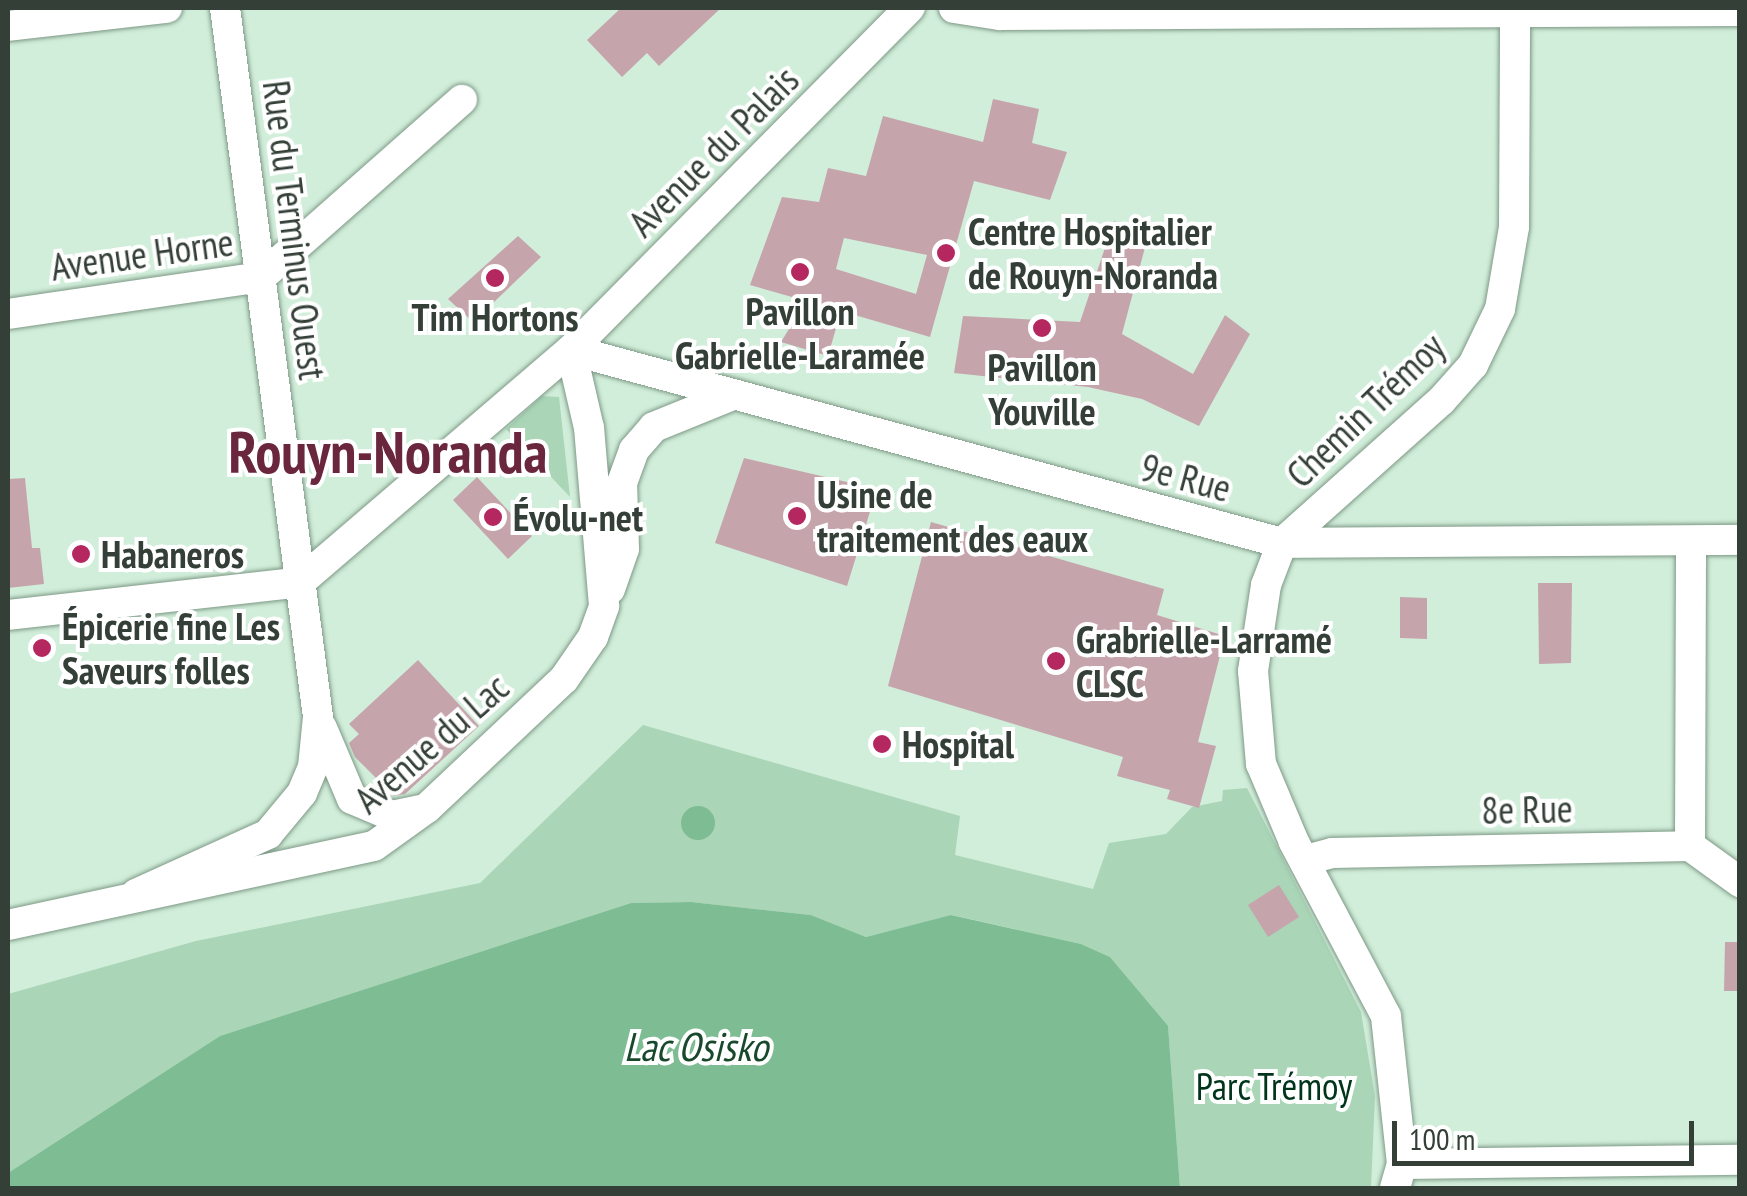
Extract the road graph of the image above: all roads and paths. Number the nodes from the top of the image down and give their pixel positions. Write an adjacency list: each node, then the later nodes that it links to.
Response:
1 (167, 8): 7 (street)
2 (225, 8): 9 (street, Rue du Terminus Ouest)
3 (910, 8): 11 (street, Avenue du Palais)
4 (954, 8): 5 (street)
5 (1515, 10): 6 (street); 15 (street, Chemin Trémoy)
6 (1740, 11)
7 (8, 26)
8 (462, 100): 9 (street, Avenue Horne)
9 (260, 277): 10 (street, Avenue Horne); 16 (street, Rue du Terminus Ouest)
10 (8, 314)
11 (571, 350): 12 (street, 9e Rue); 16 (street, Avenue du Palais); 17 (street, Avenue du Lac)
12 (734, 394): 15 (street, 9e Rue); 17 (street)
13 (1692, 540): 14 (street, 9e Rue); 15 (street, 9e Rue); 21 (street)
14 (1740, 540)
15 (1282, 543): 22 (street, Chemin Trémoy)
16 (300, 582): 18 (street); 19 (street, Rue du Terminus Ouest)
17 (604, 606): 20 (street, Avenue du Lac)
18 (8, 615)
19 (318, 717): 20 (street); 24 (street)
20 (427, 808): 24 (street, Avenue du Lac)
21 (1690, 846): 22 (street, 8e Rue); 23 (street)
22 (1306, 860): 27 (street, Chemin Trémoy)
23 (1740, 882)
24 (136, 894): 25 (street, Avenue du Lac)
25 (8, 924)
26 (1740, 1160): 27 (street)
27 (1399, 1176)

